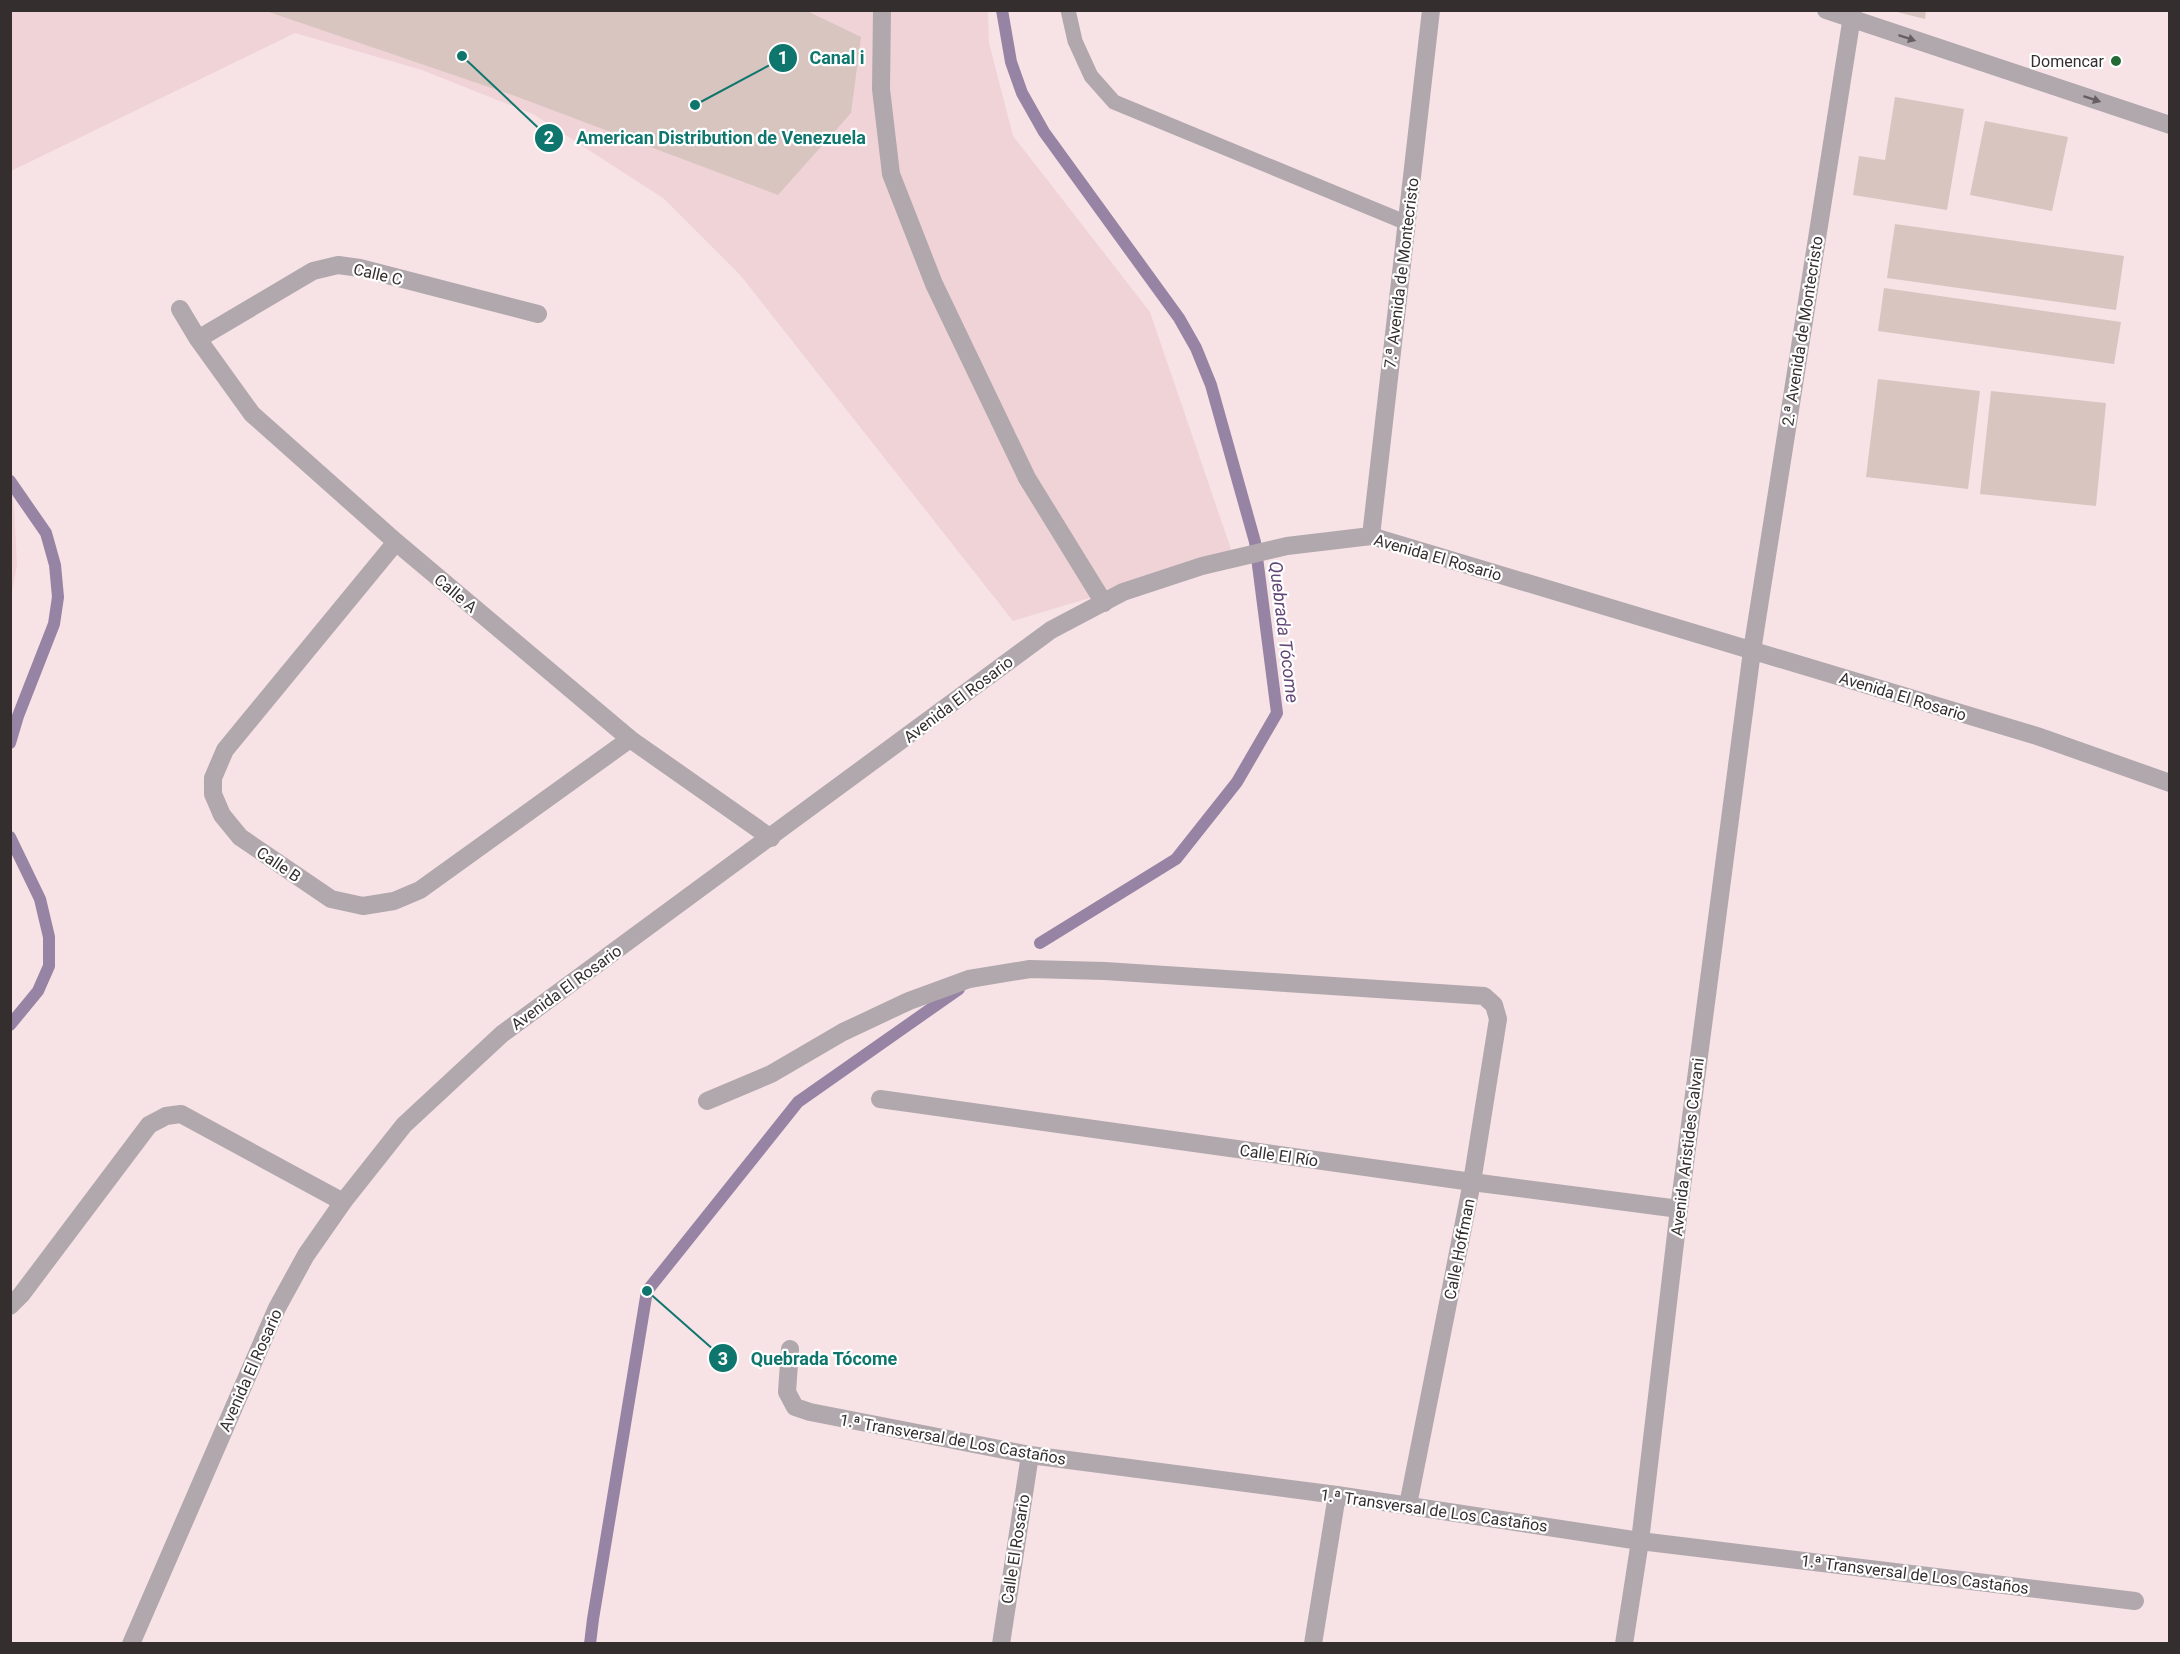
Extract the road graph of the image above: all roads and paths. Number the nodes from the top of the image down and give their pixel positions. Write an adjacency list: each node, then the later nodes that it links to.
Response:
1 (882, 10): 13 (street)
2 (1068, 10): 7 (lane)
3 (1431, 10): 7 (street, 7.ª Avenida de Montecristo)
4 (1826, 10): 5 (street)
5 (1852, 15): 6 (street, one-way to 6); 14 (street, 2.ª Avenida de Montecristo)
6 (2169, 125)
7 (1407, 223): 11 (street, 7.ª Avenida de Montecristo)
8 (180, 309): 10 (street, Calle A)
9 (538, 314): 10 (street, Calle C)
10 (198, 339): 12 (street, Calle A)
11 (1371, 536): 13 (street, Avenida El Rosario); 14 (street, Avenida El Rosario)
12 (396, 542): 15 (street, Calle A); 15 (street, Calle B)
13 (1104, 603): 17 (street, Avenida El Rosario)
14 (1752, 651): 16 (street, Avenida El Rosario); 22 (street, Avenida Aristides Calvani)
15 (630, 739): 17 (street, Calle A)
16 (2169, 783)
17 (771, 838): 21 (street, Avenida El Rosario)
18 (880, 1099): 20 (street, Calle El Río)
19 (707, 1101): 20 (street, Calle Hoffman)
20 (1472, 1182): 22 (street, Calle El Río); 27 (street, Calle Hoffman)
21 (343, 1202): 23 (street); 30 (street, Avenida El Rosario)
22 (1679, 1209): 28 (street, Avenida Aristides Calvani)
23 (10, 1306)
24 (790, 1348): 25 (street, 1.ª Transversal de Los Castaños)
25 (1030, 1455): 26 (street, 1.ª Transversal de Los Castaños); 31 (street, Calle El Rosario)
26 (1337, 1495): 27 (street, 1.ª Transversal de Los Castaños); 32 (street)
27 (1408, 1505): 28 (street, 1.ª Transversal de Los Castaños)
28 (1640, 1540): 29 (street, 1.ª Transversal de Los Castaños); 33 (street, Avenida Aristides Calvani)
29 (2135, 1601)
30 (131, 1644)
31 (1001, 1644)
32 (1313, 1644)
33 (1624, 1644)

